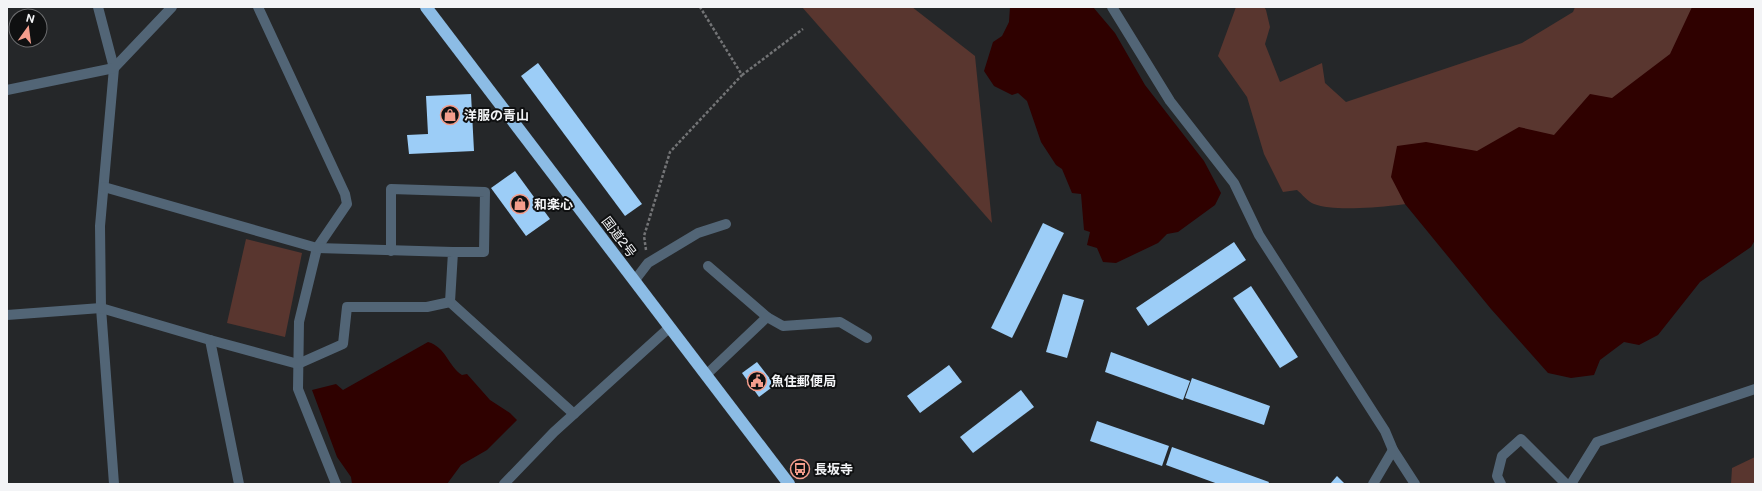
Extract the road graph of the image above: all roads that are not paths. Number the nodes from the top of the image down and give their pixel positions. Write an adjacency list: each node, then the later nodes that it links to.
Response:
1 (98, 7): 6 (street)
2 (172, 7): 6 (street)
3 (258, 7): 10 (street)
4 (426, 7): 14 (highway, 国道2号)
5 (1112, 7): 26 (street)
6 (114, 68): 7 (street); 8 (street)
7 (7, 90)
8 (104, 187): 10 (street); 16 (street)
9 (726, 224): 14 (street)
10 (317, 248): 11 (street); 22 (street)
11 (391, 251): 12 (street); 12 (street)
12 (453, 252): 15 (street)
13 (708, 266): 18 (street)
14 (635, 280): 19 (highway, 国道2号)
15 (450, 302): 22 (street); 25 (street)
16 (101, 308): 17 (street); 21 (street); 27 (street)
17 (7, 315)
18 (767, 317): 20 (street); 23 (street)
19 (670, 327): 23 (highway, 国道2号); 25 (street)
20 (867, 338)
21 (210, 340): 22 (street); 28 (street)
22 (298, 364): 29 (street)
23 (706, 375): 31 (highway, 国道2号)
24 (1755, 389): 36 (street)
25 (574, 414): 30 (street)
26 (1393, 450): 32 (street); 33 (street)
27 (114, 484)
28 (239, 484)
29 (334, 484)
30 (504, 484)
31 (789, 484)
32 (1373, 484)
33 (1415, 484)
34 (1501, 484): 35 (street)
35 (1566, 484)
36 (1571, 484)

